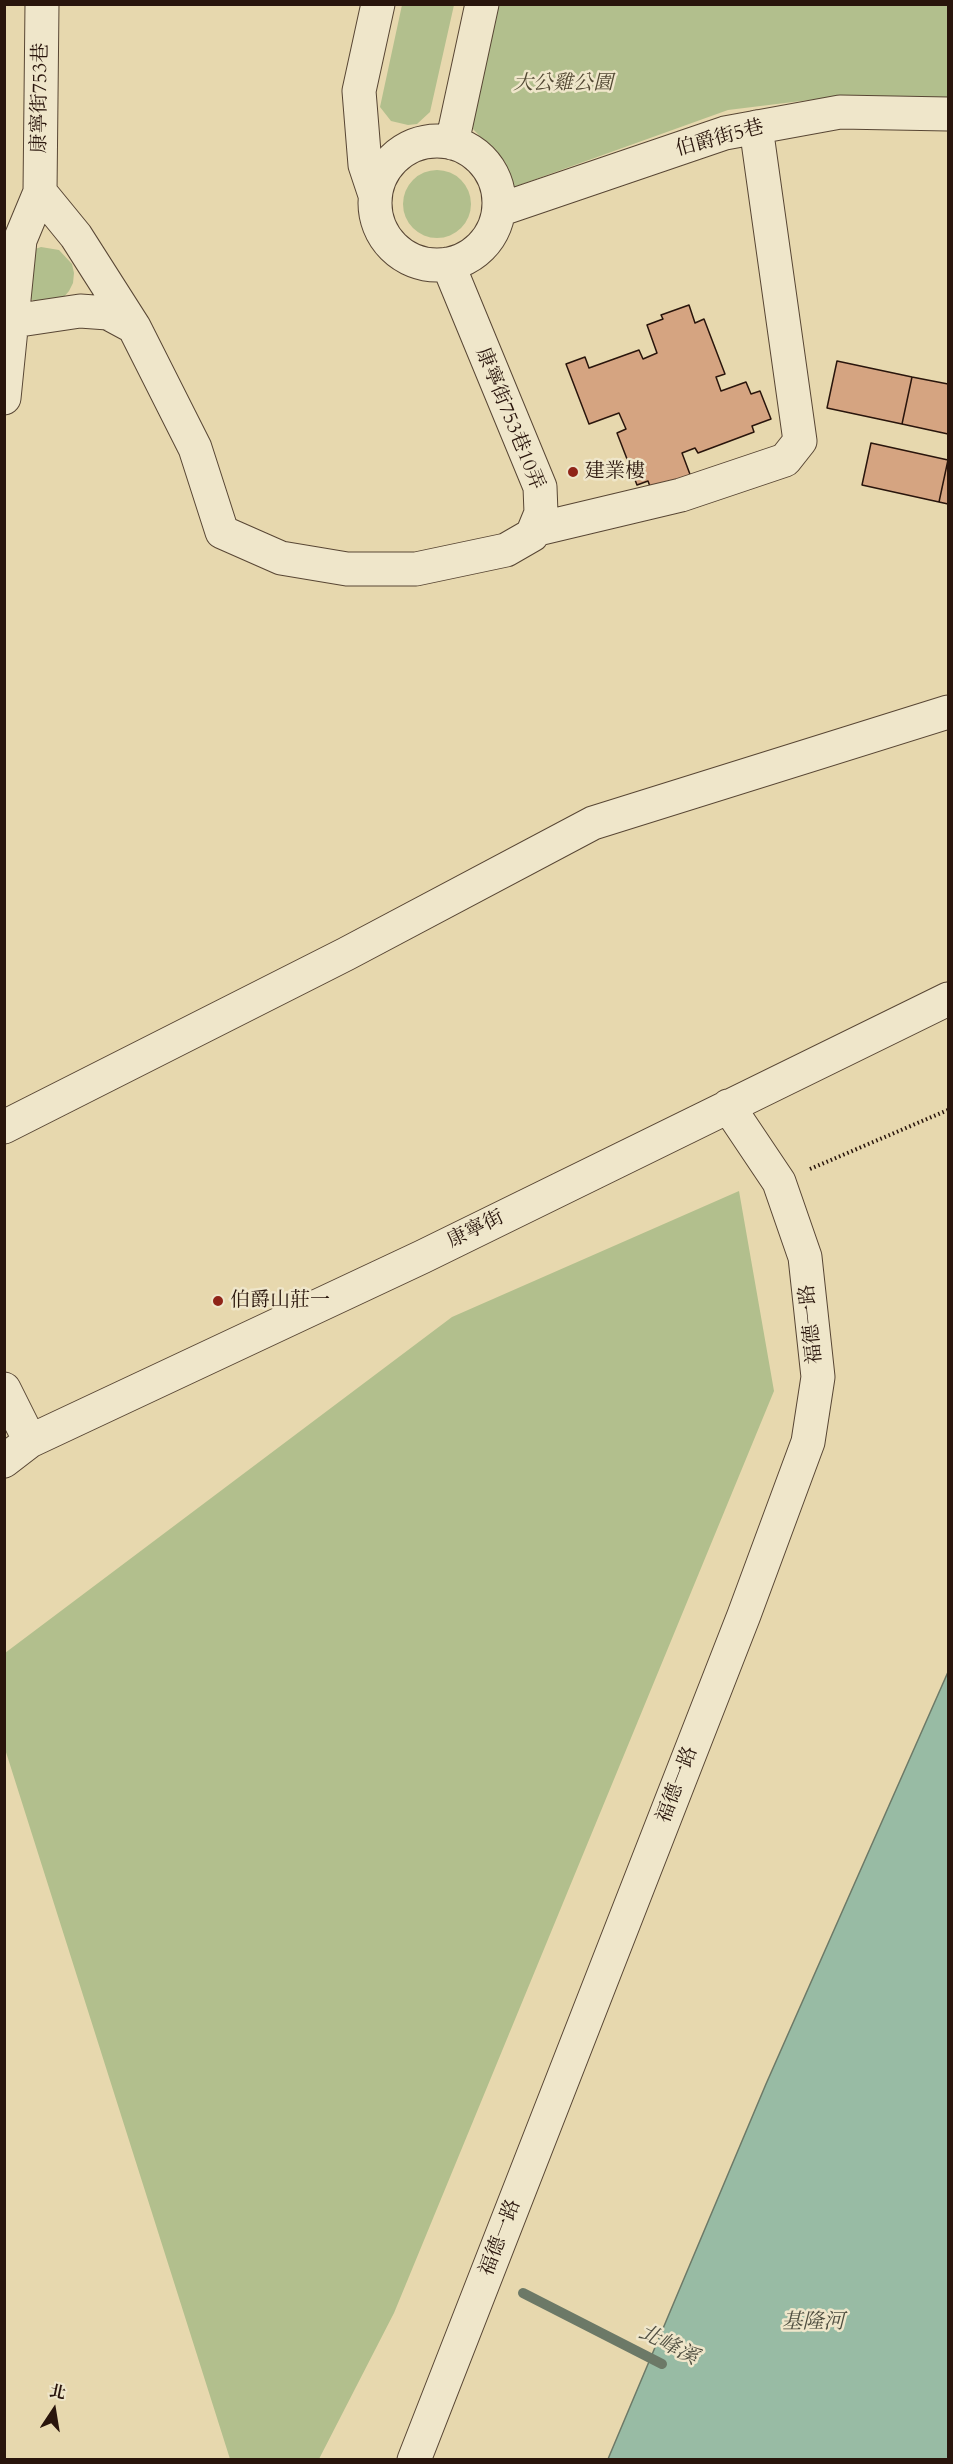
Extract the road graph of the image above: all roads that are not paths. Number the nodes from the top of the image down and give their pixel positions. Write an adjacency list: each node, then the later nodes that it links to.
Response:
1 (42, 4): 7 (street, 康寧街753巷)
2 (378, 4): 8 (street)
3 (482, 4): 6 (street)
4 (948, 114): 5 (street, 伯爵街5巷)
5 (756, 127): 9 (street, 伯爵街5巷); 14 (street)
6 (452, 143): 8 (street); 9 (street)
7 (40, 192): 11 (street); 12 (street)
8 (375, 195): 10 (street)
9 (499, 210): 10 (street)
10 (447, 264): 14 (street, 康寧街753巷10弄)
11 (13, 321): 12 (street); 13 (street)
12 (134, 327): 14 (street)
13 (4, 398)
14 (534, 530)
15 (948, 712): 18 (street)
16 (948, 999): 17 (street, 康寧街)
17 (728, 1106): 20 (street, 康寧街); 22 (street, 福德一路)
18 (4, 1127)
19 (4, 1389): 20 (street)
20 (30, 1441): 21 (street, 康寧街)
21 (4, 1461)
22 (414, 2460)

